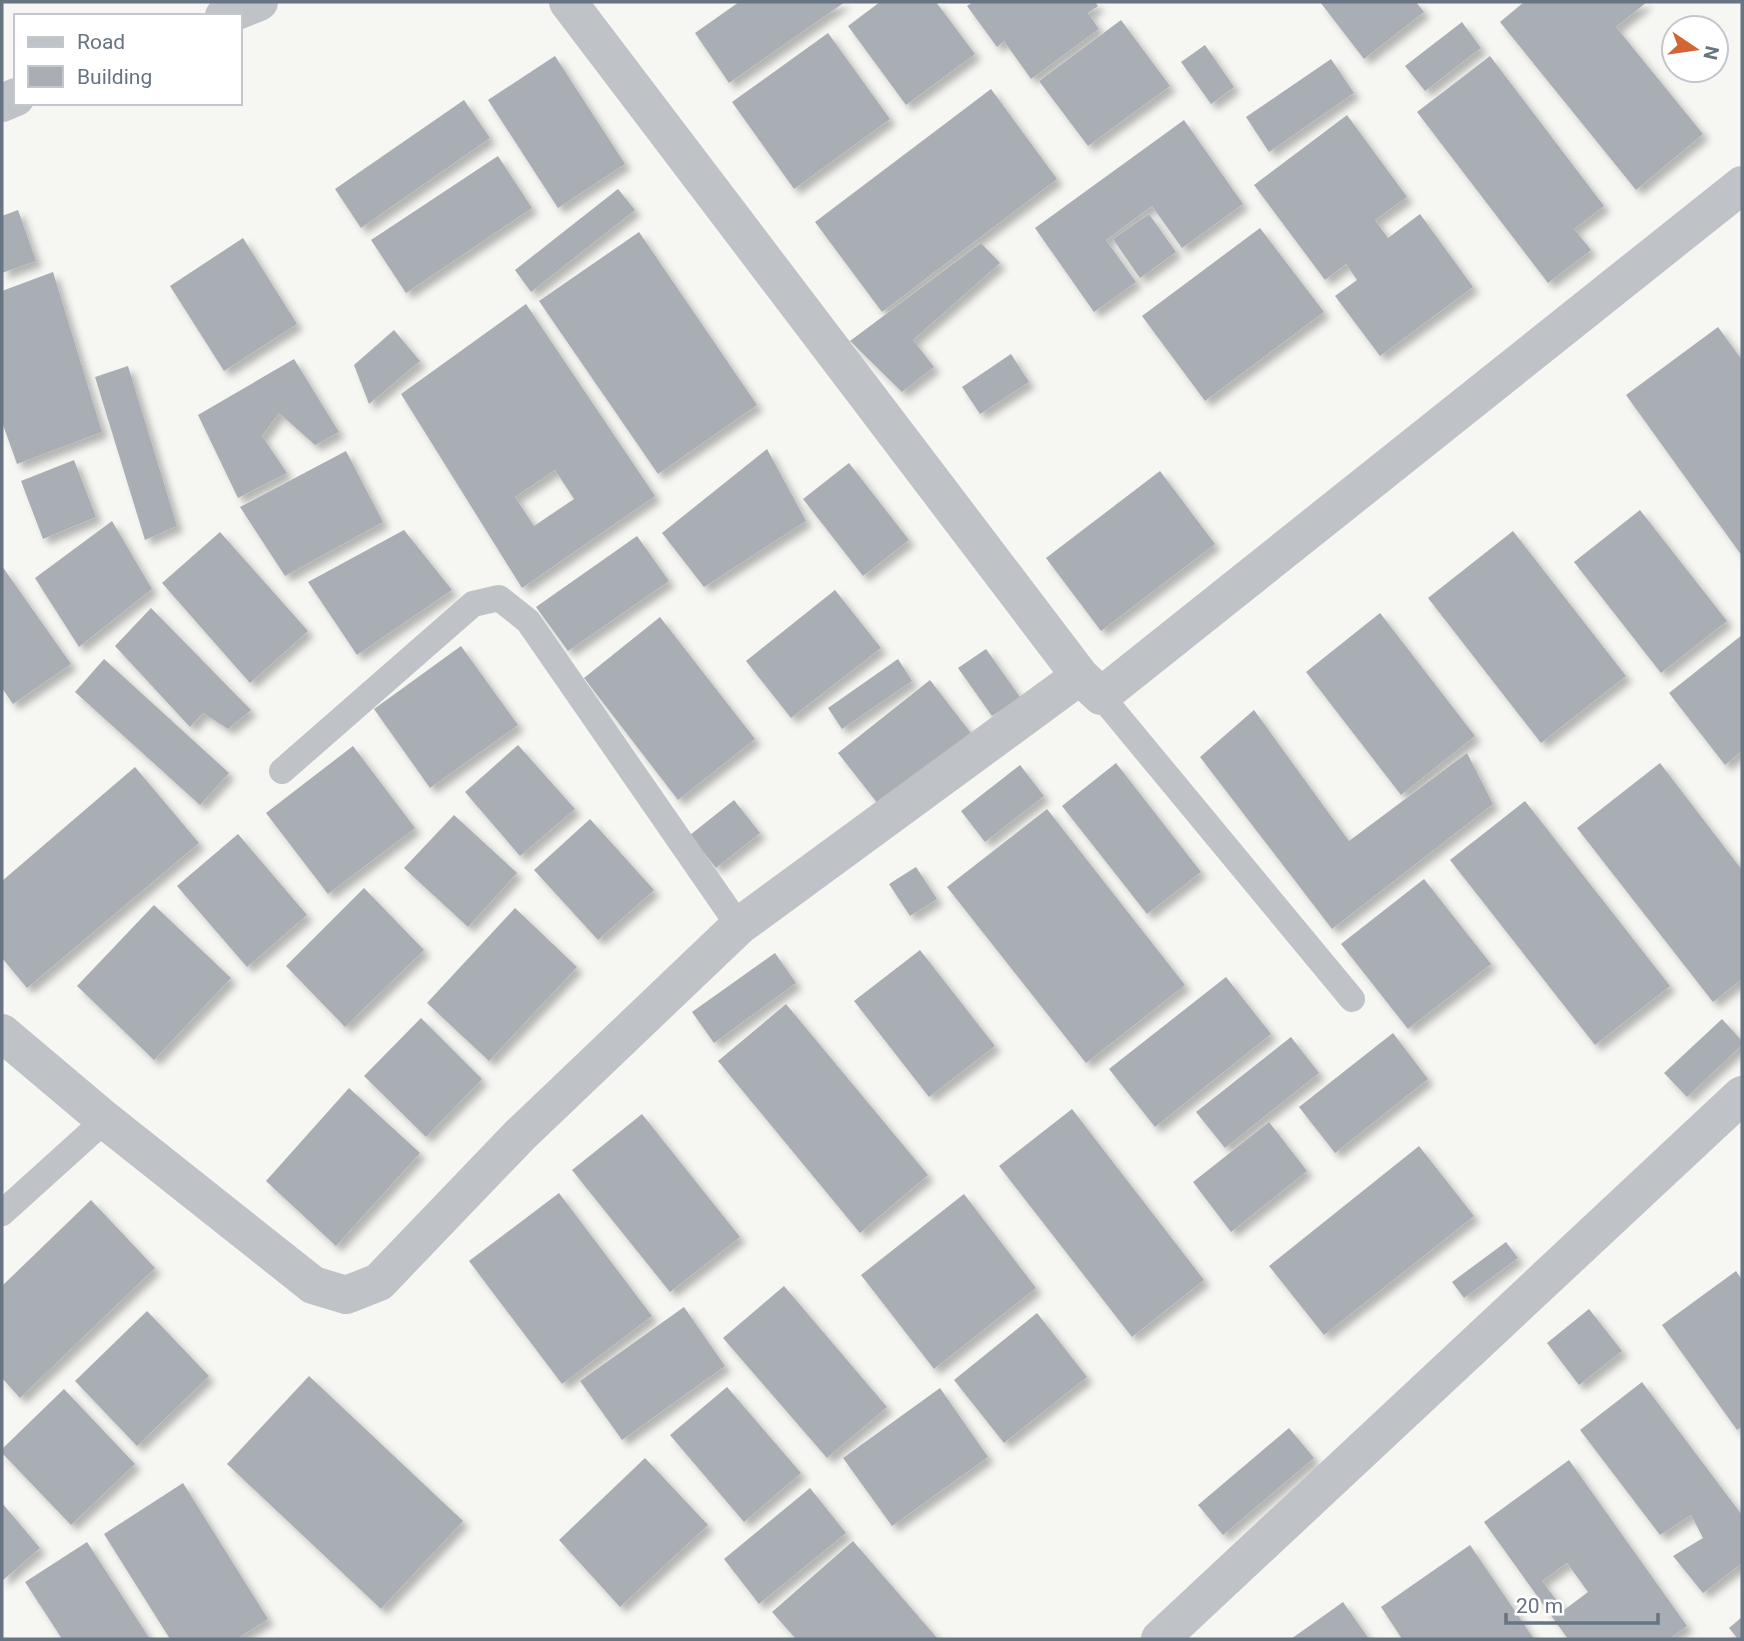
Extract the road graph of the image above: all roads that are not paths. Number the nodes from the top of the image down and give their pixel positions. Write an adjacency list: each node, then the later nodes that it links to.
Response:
1 (259, 2): 3 (street)
2 (568, 2): 5 (street)
3 (229, 14)
4 (1742, 185): 5 (street)
5 (1090, 686): 7 (street); 8 (lane)
6 (282, 771): 7 (lane)
7 (739, 926): 11 (street)
8 (1352, 999)
9 (2, 1032): 11 (street)
10 (1742, 1095): 13 (street)
11 (105, 1120): 12 (lane)
12 (2, 1213)
13 (1160, 1639)

